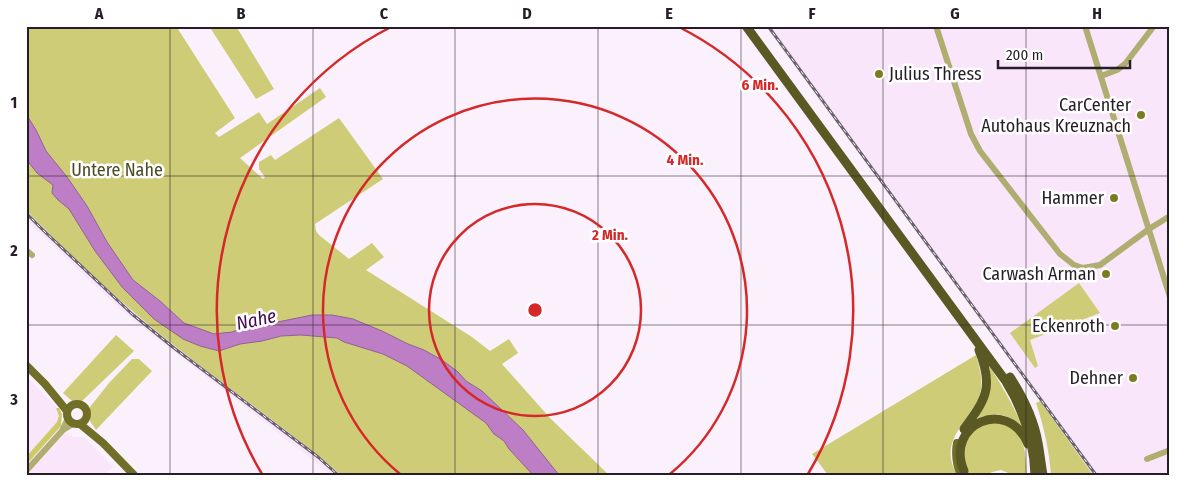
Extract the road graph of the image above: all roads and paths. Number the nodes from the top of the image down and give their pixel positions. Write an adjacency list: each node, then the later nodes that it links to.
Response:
1 (746, 26): 10 (highway)
2 (753, 26): 16 (highway)
3 (936, 26): 8 (street)
4 (1085, 26): 6 (street)
5 (1154, 26): 6 (street)
6 (1101, 76): 8 (street)
7 (1170, 216): 8 (street)
8 (1149, 229): 9 (street)
9 (1170, 297)
10 (974, 338): 13 (highway); 16 (highway)
11 (26, 365): 12 (main road)
12 (75, 417): 17 (street); 19 (main road)
13 (957, 443): 18 (main road)
14 (1170, 450): 15 (street)
15 (1146, 459)
16 (1037, 460): 18 (highway); 20 (highway); 21 (highway)
17 (26, 471)
18 (963, 473)
19 (134, 475)
20 (1035, 475)
21 (1042, 475)

